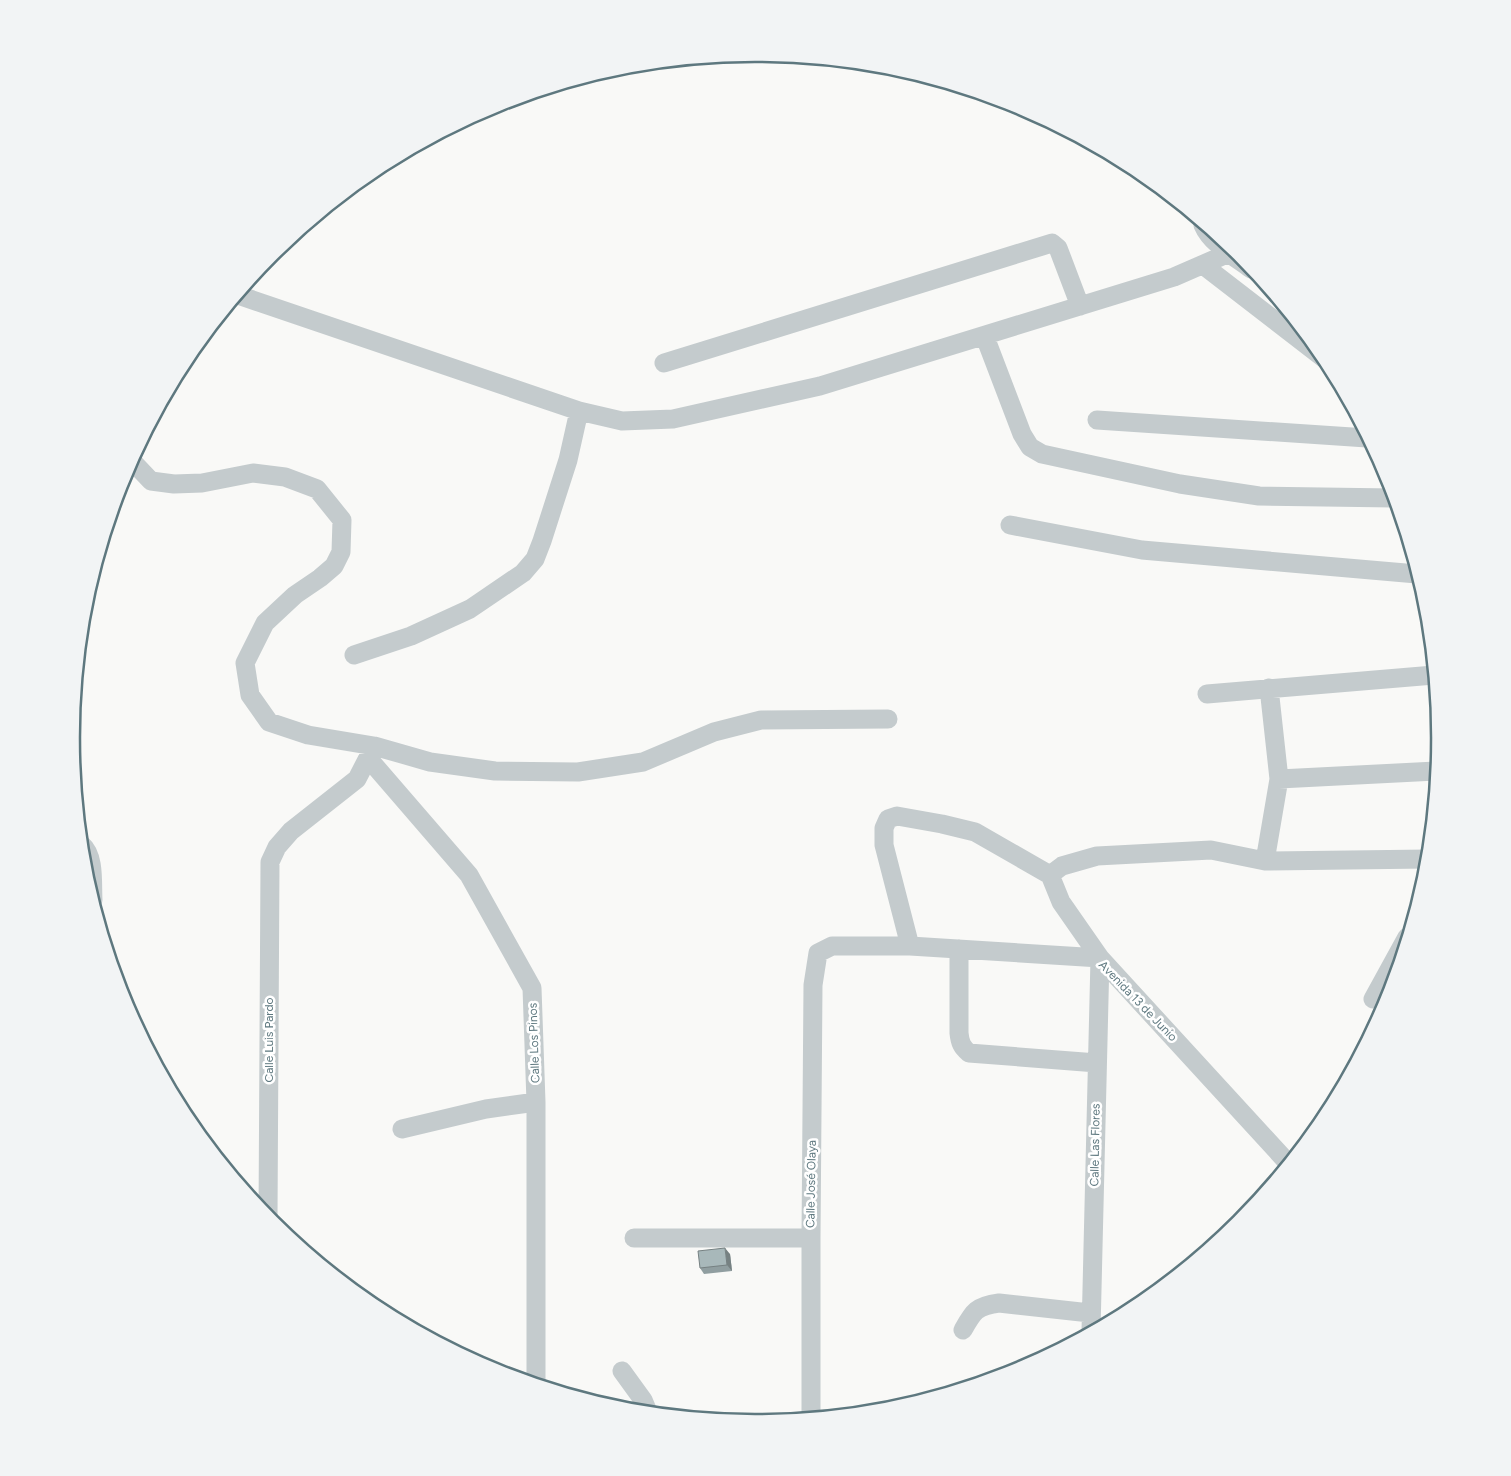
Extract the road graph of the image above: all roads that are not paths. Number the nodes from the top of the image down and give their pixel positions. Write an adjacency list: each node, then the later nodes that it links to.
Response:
1 (1225, 253): 2 (street)
2 (1203, 265): 4 (street); 6 (street)
3 (245, 297): 8 (street)
4 (1080, 306): 5 (street); 7 (street)
5 (985, 337): 8 (street); 12 (street)
6 (1301, 340)
7 (664, 363)
8 (579, 411): 15 (street)
9 (1097, 420): 10 (street)
10 (1360, 438)
11 (137, 466): 20 (street)
12 (1387, 498)
13 (1010, 525): 14 (street)
14 (1410, 573)
15 (354, 655)
16 (1428, 675): 17 (street)
17 (1269, 688): 18 (street); 22 (street)
18 (1207, 694)
19 (888, 719): 20 (street)
20 (371, 752): 33 (street, Calle Los Pinos); 36 (street, Calle Luis Pardo)
21 (1430, 771): 22 (street)
22 (1279, 779): 24 (street)
23 (1420, 859): 24 (street)
24 (1265, 860): 25 (street)
25 (1050, 875): 26 (street); 29 (street)
26 (910, 946): 27 (street, Avenida 13 de Junio); 28 (street, Avenida 13 de Junio)
27 (959, 949): 29 (street, Avenida 13 de Junio); 32 (street)
28 (818, 952): 38 (street, Calle José Olaya)
29 (1100, 958): 32 (street, Calle Las Flores); 35 (street, Avenida 13 de Junio)
30 (1391, 966): 31 (street)
31 (1373, 999)
32 (1097, 1063): 39 (street, Calle Las Flores)
33 (536, 1102): 34 (street); 42 (street, Calle Los Pinos)
34 (402, 1130)
35 (1284, 1158)
36 (268, 1205)
37 (634, 1238): 38 (street)
38 (811, 1238): 44 (street, Calle José Olaya)
39 (1090, 1322): 40 (street)
40 (962, 1330)
41 (622, 1371): 43 (street)
42 (536, 1377)
43 (645, 1404)
44 (812, 1411)

